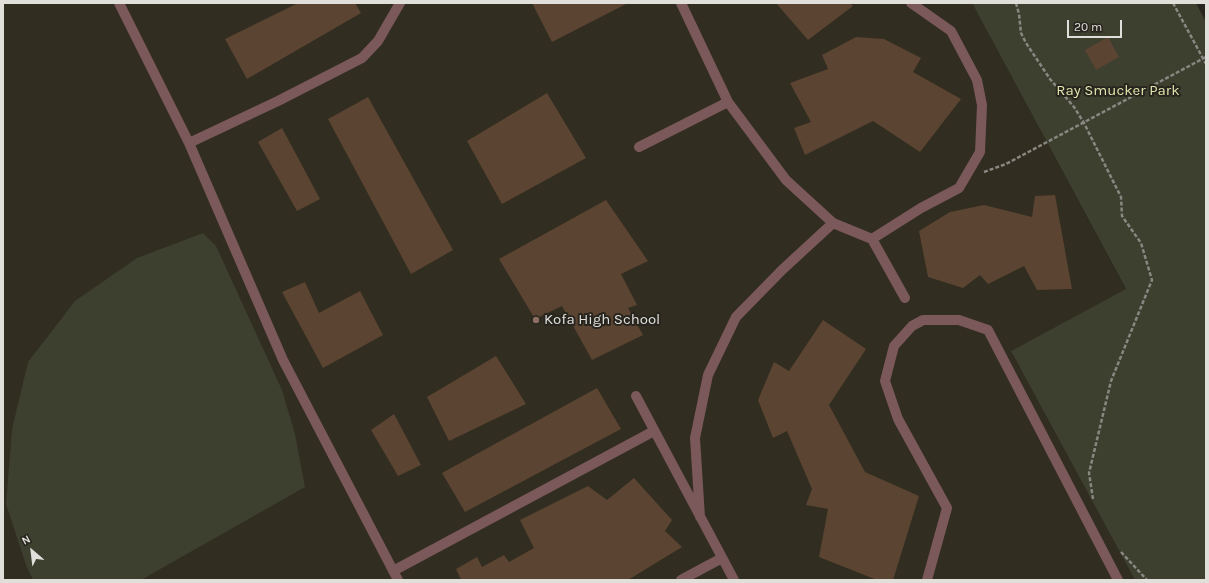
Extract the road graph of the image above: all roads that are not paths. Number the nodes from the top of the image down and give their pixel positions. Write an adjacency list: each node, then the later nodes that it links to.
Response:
1 (119, 3): 6 (lane)
2 (400, 3): 6 (lane)
3 (681, 3): 5 (lane)
4 (912, 3): 9 (lane)
5 (728, 102): 7 (lane); 8 (lane)
6 (190, 143): 15 (lane)
7 (639, 147)
8 (833, 223): 9 (lane); 13 (lane)
9 (872, 239): 10 (lane)
10 (905, 298)
11 (636, 396): 12 (lane)
12 (654, 431): 13 (lane); 15 (lane)
13 (700, 517): 14 (lane)
14 (722, 558): 18 (lane); 19 (lane)
15 (393, 571): 17 (lane)
16 (1113, 579): 20 (lane)
17 (398, 580)
18 (681, 580)
19 (734, 580)
20 (927, 580)

